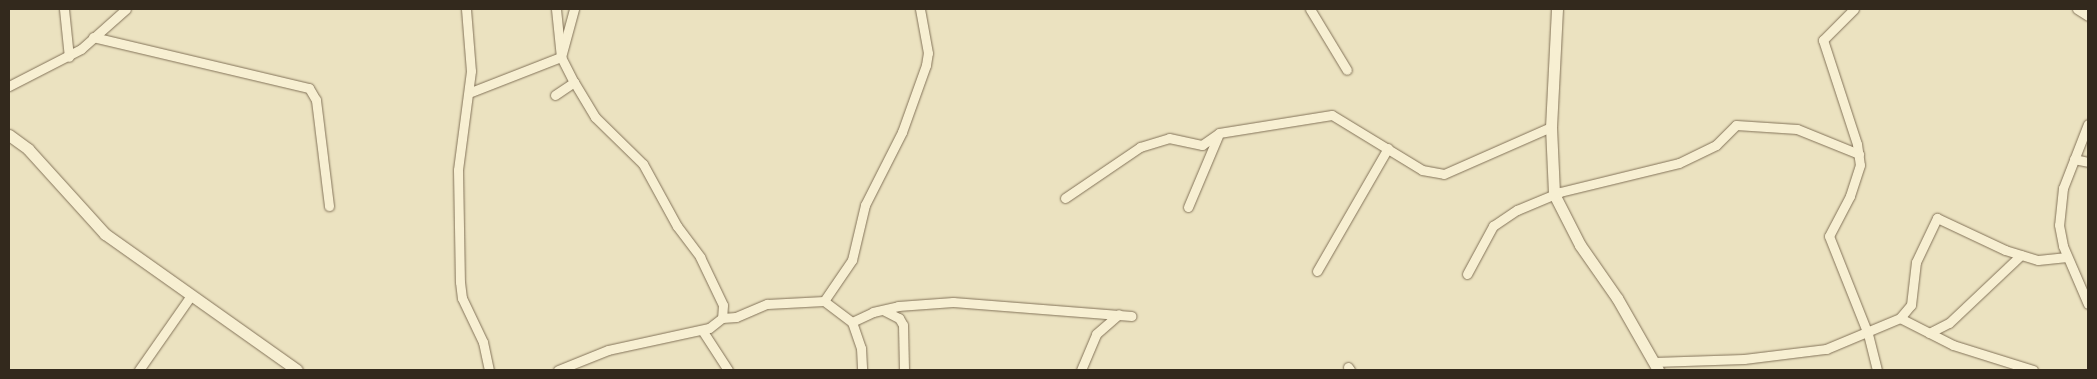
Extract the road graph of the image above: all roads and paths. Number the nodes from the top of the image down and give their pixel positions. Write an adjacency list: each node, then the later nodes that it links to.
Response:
1 (64, 9): 14 (street)
2 (126, 9): 12 (street)
3 (466, 9): 18 (street)
4 (556, 9): 13 (street)
5 (574, 9): 13 (street)
6 (920, 9): 37 (street)
7 (1310, 9): 15 (street)
8 (1557, 9): 21 (street)
9 (1854, 9): 25 (street)
10 (2077, 9): 11 (street)
11 (2088, 16)
12 (93, 37): 14 (street); 30 (street)
13 (561, 56): 16 (street); 18 (street)
14 (69, 57): 17 (street)
15 (1347, 70)
16 (574, 82): 19 (street); 42 (street)
17 (9, 86)
18 (471, 92): 51 (street)
19 (555, 95)
20 (2088, 124): 26 (street)
21 (1550, 127): 24 (street); 28 (street)
22 (1219, 133): 24 (street); 29 (street); 31 (street)
23 (9, 135): 36 (street)
24 (1388, 148): 34 (street)
25 (1859, 154): 28 (street); 47 (street)
26 (2074, 158): 27 (street); 33 (street)
27 (2088, 162)
28 (1554, 194): 35 (street); 48 (street)
29 (1065, 198)
30 (329, 206)
31 (1188, 207)
32 (2021, 255): 33 (street); 43 (street); 46 (street)
33 (2067, 257): 38 (street)
34 (1317, 271)
35 (1466, 274)
36 (190, 297): 49 (street); 50 (street)
37 (824, 301): 42 (street); 44 (street)
38 (2088, 304)
39 (883, 310): 40 (street); 44 (street); 55 (street)
40 (1119, 314): 41 (street); 56 (street)
41 (1131, 316)
42 (722, 318): 45 (street)
43 (1900, 318): 46 (street); 47 (street)
44 (852, 322): 54 (street)
45 (702, 330): 52 (street); 53 (street)
46 (1928, 333): 58 (street)
47 (1868, 334): 48 (street); 57 (street)
48 (1656, 366)
49 (139, 370)
50 (297, 370)
51 (489, 370)
52 (558, 370)
53 (728, 370)
54 (862, 370)
55 (904, 370)
56 (1081, 370)
57 (1877, 370)
58 (2033, 370)

